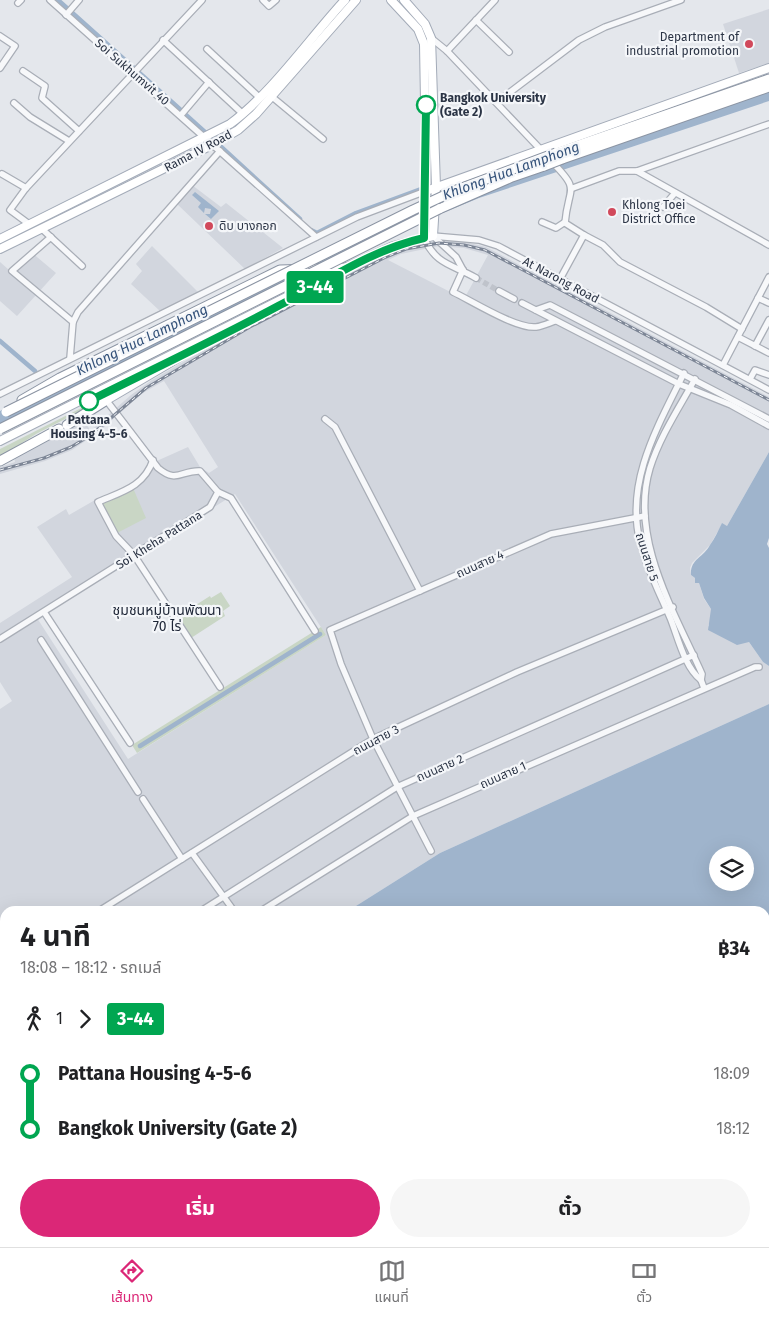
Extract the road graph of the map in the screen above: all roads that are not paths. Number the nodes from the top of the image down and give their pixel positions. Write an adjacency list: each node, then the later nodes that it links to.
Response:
1 (50, 0): 12 (street, Soi Sukhumvit 40)
2 (79, 0): 12 (street)
3 (202, 0): 16 (street)
4 (263, 0): 5 (street)
5 (276, 0)
6 (345, 0): 28 (main road, Rama IV Road)
7 (356, 0): 27 (main road, Rama IV Road)
8 (391, 0): 15 (main road)
9 (404, 0): 15 (main road)
10 (495, 0): 13 (street)
11 (681, 0): 29 (street)
12 (69, 12): 23 (street, Soi Sukhumvit 40)
13 (476, 20): 18 (street); 19 (street)
14 (0, 36): 20 (street)
15 (427, 38): 18 (street); 44 (main road); 46 (main road)
16 (163, 40): 23 (street); 25 (street)
17 (208, 48): 28 (street)
18 (447, 51): 29 (street)
19 (509, 52)
20 (0, 68)
21 (769, 68): 40 (main road)
22 (23, 71): 34 (street)
23 (132, 73): 32 (street, Soi Sukhumvit 40); 34 (street)
24 (769, 78): 92 (highway, bridge)
25 (209, 82): 31 (street); 32 (street)
26 (769, 87): 96 (highway, bridge)
27 (271, 96): 36 (street); 38 (main road, Rama IV Road)
28 (259, 97): 31 (main road, Rama IV Road)
29 (497, 102): 40 (street)
30 (14, 103): 37 (street)
31 (243, 114): 35 (main road, Rama IV Road)
32 (181, 115): 35 (street, Soi Sukhumvit 40)
33 (769, 124): 41 (street)
34 (79, 131): 37 (street)
35 (205, 137): 38 (street, Soi Sukhumvit 40); 51 (main road, Rama IV Road)
36 (323, 138)
37 (69, 142): 43 (street)
38 (214, 144): 39 (street, Soi Sukhumvit 40); 52 (main road, Rama IV Road)
39 (220, 150): 58 (street, Soi Sukhumvit 40); 75 (street)
40 (542, 151): 44 (main road); 45 (street, bridge)
41 (637, 171): 45 (street); 47 (street)
42 (2, 174): 43 (street)
43 (26, 188): 51 (street)
44 (436, 188): 46 (main road); 53 (main road)
45 (573, 188): 50 (street)
46 (426, 191): 55 (main road); 58 (street)
47 (675, 193): 48 (street); 59 (street)
48 (662, 207)
49 (542, 222): 50 (street)
50 (565, 222): 54 (street)
51 (29, 224): 52 (main road); 57 (main road, Rama IV Road)
52 (42, 229): 56 (street); 60 (main road, Rama IV Road)
53 (433, 233): 55 (main road, At Narong Road); 63 (street); 66 (street, At Narong Road)
54 (584, 235): 66 (street); 76 (street)
55 (424, 236): 62 (main road, At Narong Road); 63 (street)
56 (51, 237): 61 (street); 75 (street)
57 (0, 238)
58 (316, 238): 80 (street)
59 (769, 245)
60 (0, 249)
61 (82, 266)
62 (337, 269): 90 (main road, At Narong Road); 90 (main road, At Narong Road); 92 (highway, bridge)
63 (463, 270): 65 (street); 74 (street)
64 (769, 277): 68 (street)
65 (476, 278)
66 (560, 279): 81 (street, At Narong Road)
67 (499, 291): 69 (street)
68 (758, 298): 71 (street); 76 (street)
69 (514, 299)
70 (522, 303): 72 (street)
71 (769, 303)
72 (536, 310): 74 (street); 82 (street)
73 (769, 320): 78 (street)
74 (555, 321): 86 (street)
75 (73, 322): 80 (street)
76 (742, 329): 77 (street)
77 (738, 337): 78 (street); 81 (street)
78 (755, 346): 79 (street)
79 (769, 353)
80 (70, 358): 89 (street)
81 (723, 365): 85 (street, At Narong Road)
82 (684, 373): 84 (street); 86 (street, ถนนสาย 5)
83 (769, 375): 85 (street)
84 (695, 379): 87 (street, ถนนสาย 5); 91 (street)
85 (750, 379): 88 (street, At Narong Road)
86 (679, 384): 87 (street); 103 (street, ถนนสาย 5)
87 (689, 388): 91 (street); 102 (street, ถนนสาย 5)
88 (769, 390)
89 (0, 394)
90 (102, 396): 97 (main road, At Narong Road); 98 (main road, At Narong Road); 99 (street); 100 (highway)
91 (732, 403): 94 (street); 95 (street)
92 (3, 414)
93 (325, 418): 105 (street)
94 (769, 419)
95 (769, 426)
96 (0, 429)
97 (0, 441)
98 (0, 446)
99 (153, 460): 101 (street); 104 (street)
100 (0, 461)
101 (218, 492): 104 (street, Soi Kheha Pattana); 108 (street)
102 (645, 516): 103 (street, ถนนสาย 4); 106 (street, ถนนสาย 5)
103 (636, 518): 105 (street, ถนนสาย 4); 106 (street, ถนนสาย 5)
104 (134, 555): 107 (street, Soi Kheha Pattana); 115 (street)
105 (420, 591): 117 (street, ถนนสาย 4)
106 (670, 609): 111 (street, ถนนสาย 5); 112 (street, ถนนสาย 5); 117 (street, ถนนสาย 3)
107 (44, 612): 109 (street, Soi Kheha Pattana); 118 (street)
108 (315, 631)
109 (0, 640)
110 (41, 640): 120 (street)
111 (694, 655): 112 (street, ถนนสาย 2); 114 (street, ถนนสาย 5)
112 (687, 658): 114 (street, ถนนสาย 5); 119 (street, ถนนสาย 2)
113 (759, 667): 116 (street, ถนนสาย 1)
114 (701, 680): 116 (street, ถนนสาย 5)
115 (220, 687)
116 (704, 688): 122 (street, ถนนสาย 1)
117 (373, 739): 119 (street); 124 (street, ถนนสาย 3)
118 (130, 743)
119 (397, 787): 122 (street); 126 (street, ถนนสาย 2)
120 (138, 792)
121 (143, 799): 125 (street)
122 (413, 816): 123 (street); 130 (street, ถนนสาย 1)
123 (431, 851)
124 (192, 853): 125 (street, ถนนสาย 3); 126 (street)
125 (182, 859): 127 (street, ถนนสาย 3)
126 (224, 897): 128 (street, ถนนสาย 2); 129 (street)
127 (107, 906)
128 (209, 906)
129 (230, 906)
130 (269, 906)

